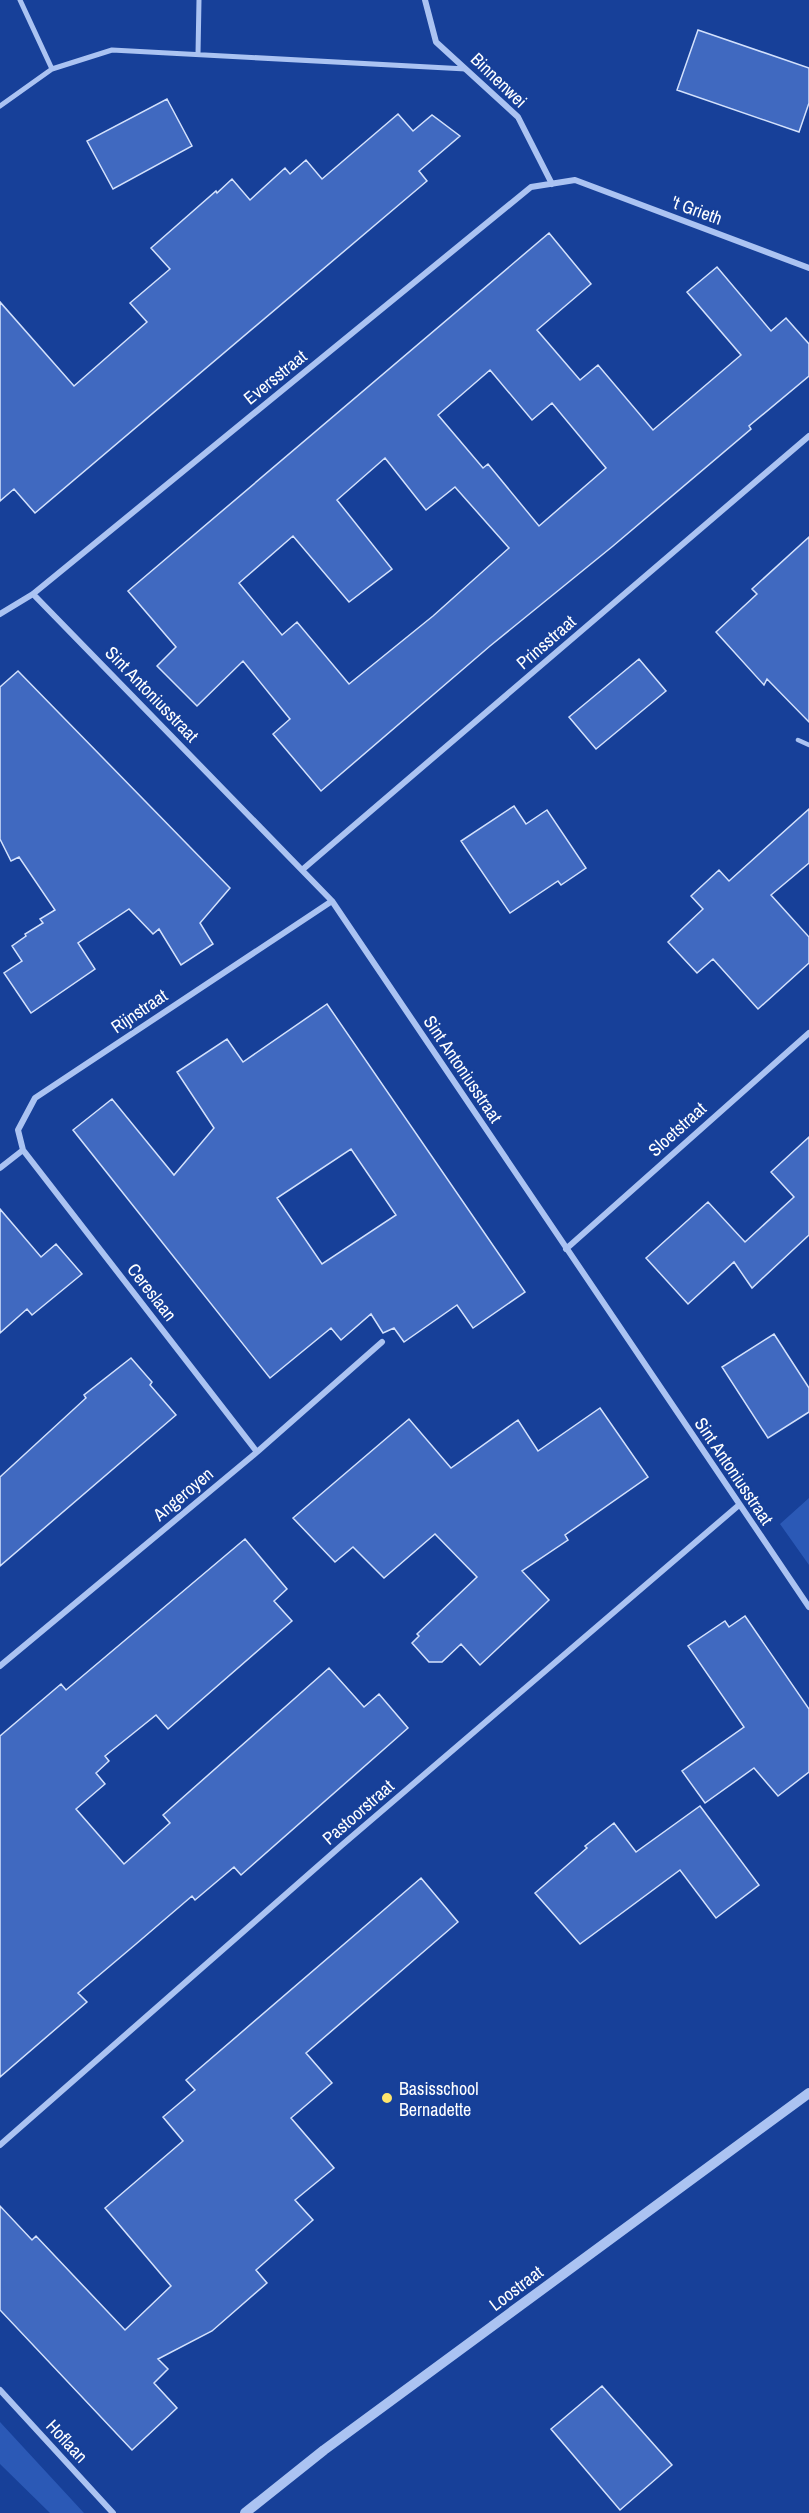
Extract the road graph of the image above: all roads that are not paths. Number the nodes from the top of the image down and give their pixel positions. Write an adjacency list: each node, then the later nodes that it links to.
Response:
1 (20, 0): 5 (street)
2 (199, 0): 4 (street)
3 (425, 0): 6 (street, Binnenwei)
4 (198, 54): 5 (street); 6 (street)
5 (52, 69): 7 (street)
6 (468, 69): 9 (street, Binnenwei)
7 (0, 106)
8 (575, 180): 9 (street, Eversstraat); 10 (street, 't Grieth)
9 (552, 184): 12 (street, Eversstraat)
10 (809, 268)
11 (809, 436): 16 (street, Prinsstraat)
12 (33, 594): 13 (street, Eversstraat); 16 (street, Sint Antoniusstraat)
13 (0, 614)
14 (798, 740): 15 (lane)
15 (809, 745)
16 (302, 870): 17 (street, Sint Antoniusstraat)
17 (332, 901): 19 (street, Rijnstraat); 21 (street, Sint Antoniusstraat)
18 (809, 1033): 21 (street, Sloetstraat)
19 (23, 1150): 20 (street); 23 (street, Cereslaan)
20 (0, 1168)
21 (566, 1249): 24 (street, Sint Antoniusstraat)
22 (381, 1342): 23 (street, Angeroyen)
23 (257, 1452): 26 (street, Angeroyen)
24 (739, 1505): 25 (street, Sint Antoniusstraat); 28 (street, Pastoorstraat)
25 (809, 1607)
26 (0, 1666)
27 (809, 2093): 31 (street, Loostraat)
28 (0, 2145)
29 (0, 2390): 30 (street, Hoflaan)
30 (113, 2513)
31 (244, 2513)

